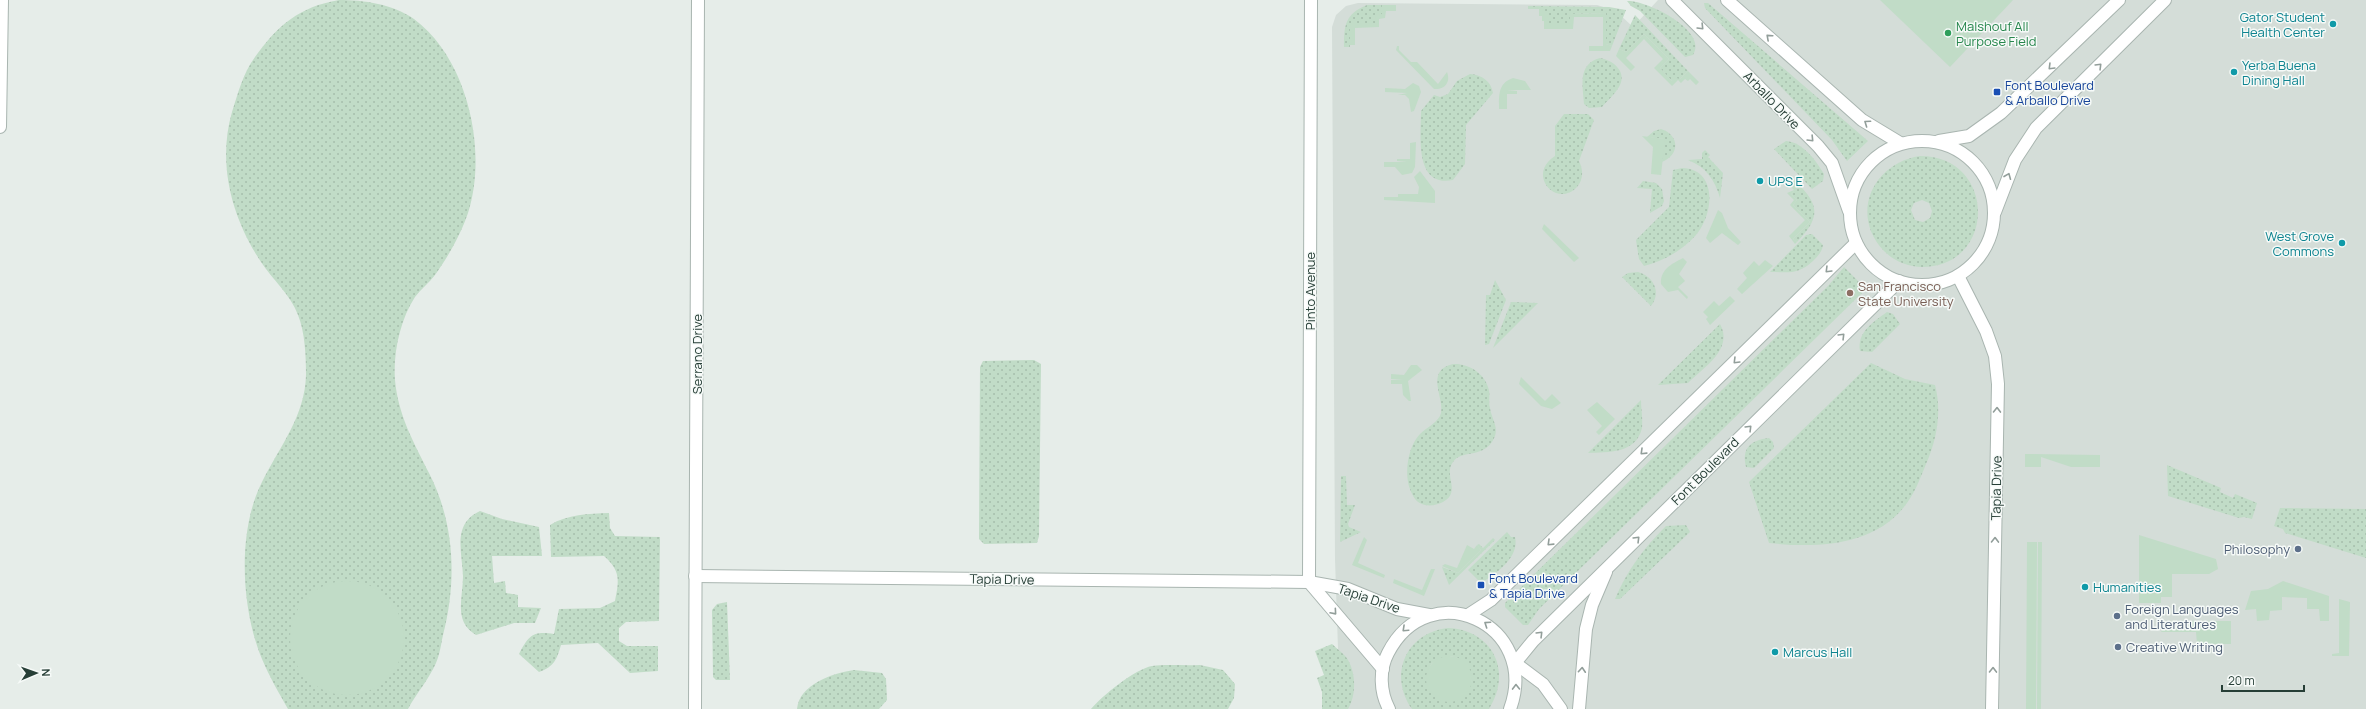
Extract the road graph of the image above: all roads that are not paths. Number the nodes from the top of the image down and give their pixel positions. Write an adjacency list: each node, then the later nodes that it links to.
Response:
1 (2, 0): 8 (street)
2 (698, 0): 17 (street, Serrano Drive)
3 (1311, 0): 18 (street, Pinto Avenue)
4 (1672, 0): 12 (street, Arballo Drive, one-way to 12)
5 (1727, 0): 10 (street, one-way to 5)
6 (2119, 0): 9 (street, one-way to 9)
7 (2165, 0): 11 (street, one-way to 7)
8 (0, 126)
9 (1937, 142): 10 (street); 11 (street)
10 (1900, 143): 12 (street)
11 (1995, 213): 14 (street)
12 (1850, 215): 13 (street)
13 (1856, 243): 15 (street); 20 (street, one-way to 20)
14 (1958, 276): 15 (street); 28 (street, Tapia Drive, one-way to 14)
15 (1899, 281): 16 (street, Font Boulevard, one-way to 15)
16 (1609, 566): 21 (street, Font Boulevard, one-way to 16); 27 (street, one-way to 16)
17 (695, 576): 18 (street, Tapia Drive); 24 (street, Serrano Drive)
18 (1309, 582): 19 (street, Tapia Drive); 22 (street, Tapia Drive, one-way to 22)
19 (1428, 615): 20 (street); 22 (street, one-way to 22)
20 (1468, 615): 21 (street, one-way to 20)
21 (1515, 663): 25 (street, one-way to 21); 26 (street)
22 (1383, 668): 23 (street)
23 (1384, 706)
24 (695, 709)
25 (1510, 709)
26 (1561, 709)
27 (1579, 709)
28 (1992, 709)

